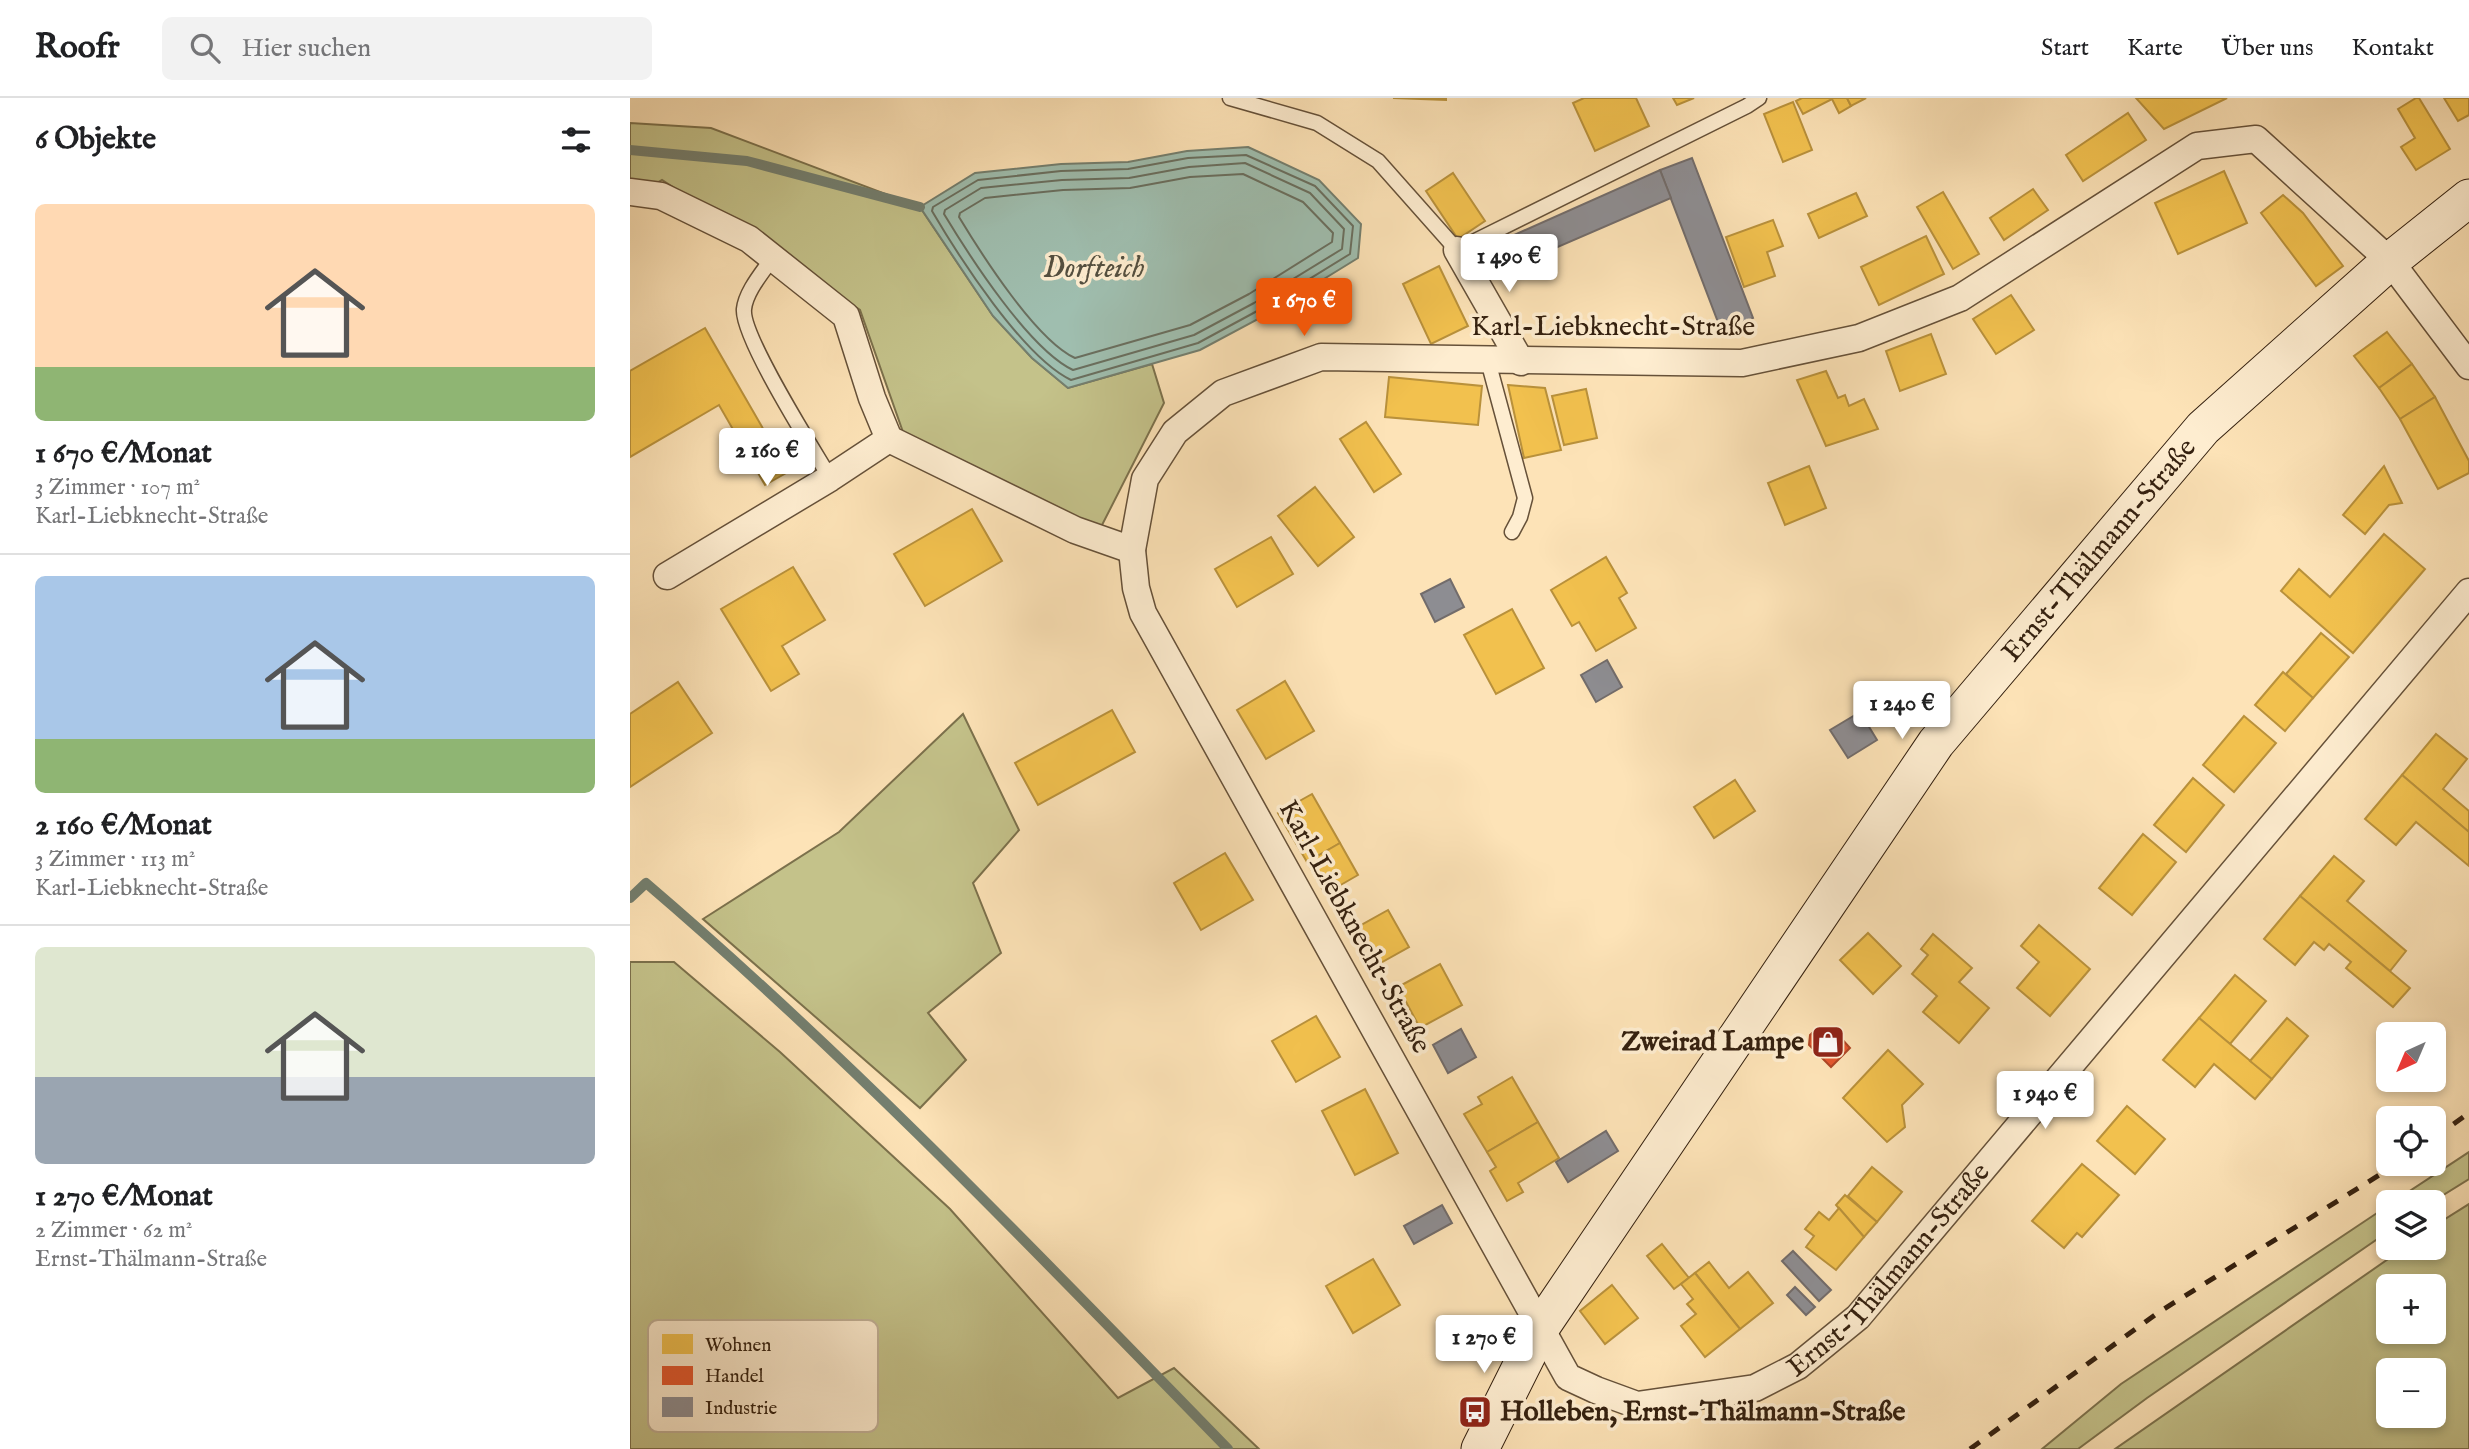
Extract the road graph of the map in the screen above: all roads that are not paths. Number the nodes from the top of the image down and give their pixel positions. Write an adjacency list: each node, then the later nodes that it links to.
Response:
1 (1230, 98): 5 (lane)
2 (1759, 98): 5 (lane)
3 (630, 192): 6 (street)
4 (2469, 198): 7 (main road, Ernst-Thälmann-Straße)
5 (1457, 250): 9 (street)
6 (773, 257): 11 (street); 12 (lane)
7 (2390, 261): 9 (street, Karl-Liebknecht-Straße); 10 (street); 17 (main road, Ernst-Thälmann-Straße)
8 (1488, 361): 9 (street, Karl-Liebknecht-Straße); 13 (lane); 14 (street, Karl-Liebknecht-Straße)
9 (1521, 362)
10 (2469, 366)
11 (889, 439): 12 (street); 14 (street)
12 (830, 478): 15 (street)
13 (1512, 532)
14 (1132, 550): 17 (street, Karl-Liebknecht-Straße)
15 (667, 576)
16 (2469, 593): 17 (street, Ernst-Thälmann-Straße)
17 (1541, 1327): 18 (main road, Ernst-Thälmann-Straße)
18 (1480, 1449)

